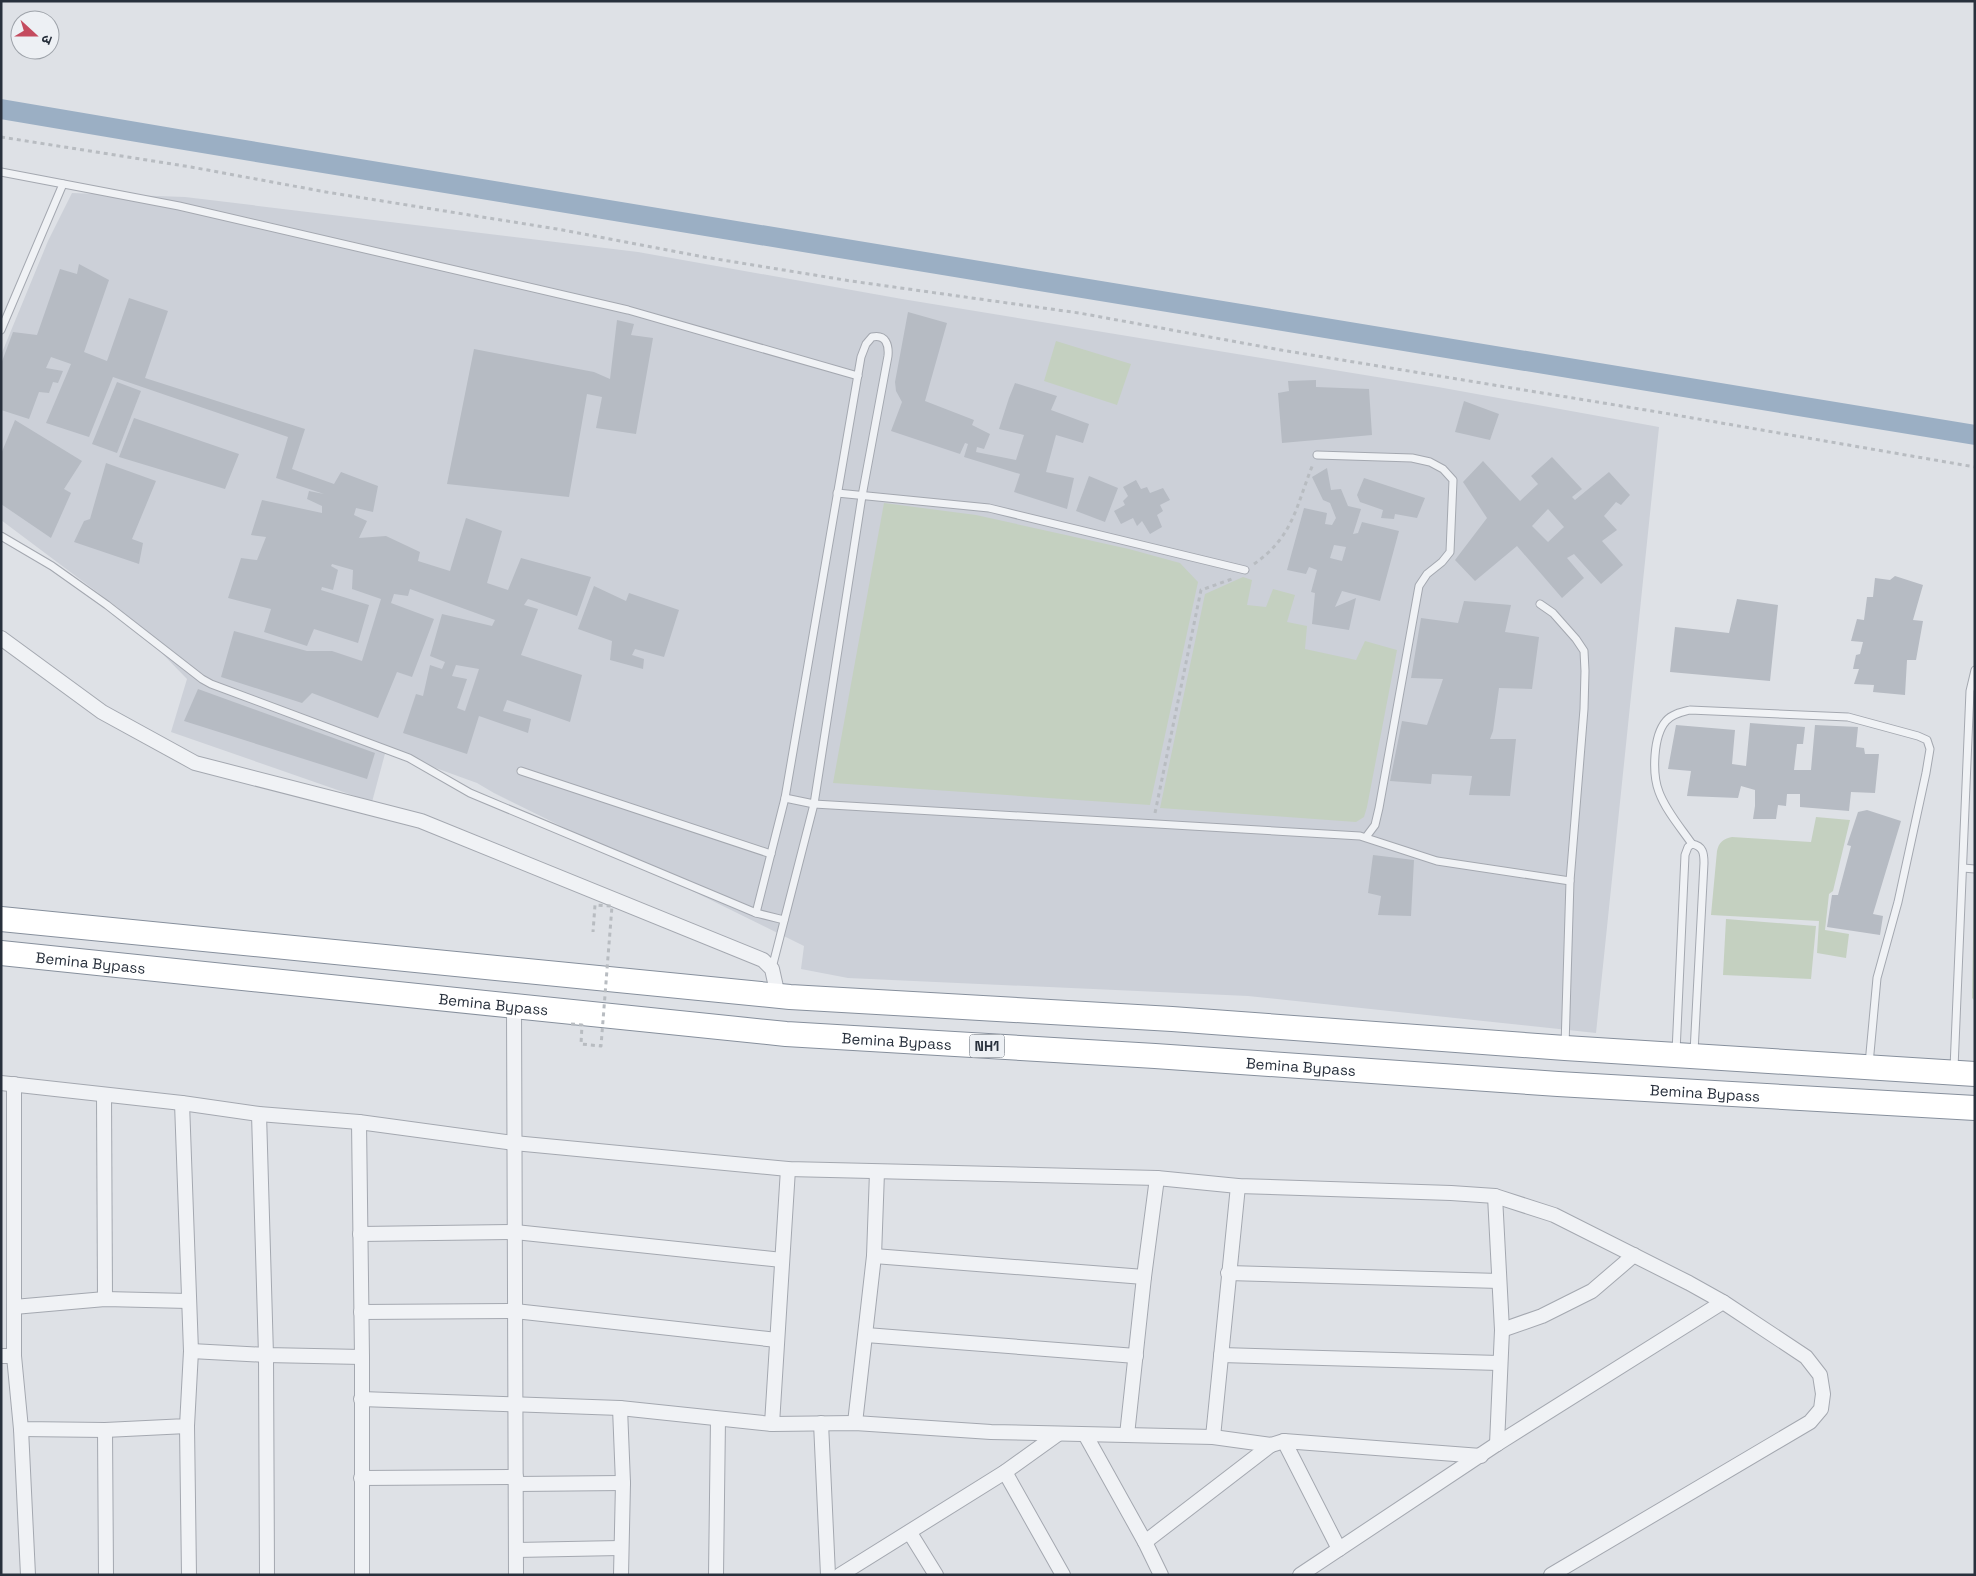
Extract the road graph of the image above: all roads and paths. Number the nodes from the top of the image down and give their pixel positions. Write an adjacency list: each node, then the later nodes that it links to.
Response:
1 (1, 137): 7 (path)
2 (1, 172): 3 (lane)
3 (63, 184): 4 (lane); 5 (lane)
4 (1, 330)
5 (858, 376): 8 (lane); 9 (lane)
6 (1316, 454): 11 (path); 19 (lane)
7 (1975, 467)
8 (837, 493): 9 (lane); 16 (lane)
9 (862, 496): 11 (lane); 17 (lane)
10 (1, 536): 25 (lane)
11 (1245, 570): 18 (path)
12 (1540, 604): 24 (lane)
13 (1, 638): 30 (street)
14 (1975, 670): 22 (lane)
15 (521, 771): 21 (lane)
16 (785, 798): 17 (lane); 21 (lane)
17 (814, 804): 18 (lane); 27 (lane)
18 (1152, 824): 19 (lane)
19 (1366, 837): 24 (lane)
20 (1692, 844): 35 (lane); 35 (lane); 36 (lane)
21 (771, 854): 25 (lane)
22 (1963, 868): 23 (lane); 37 (lane)
23 (1975, 869)
24 (1570, 881): 34 (lane)
25 (756, 913): 27 (lane)
26 (1, 919): 31 (highway)
27 (784, 920): 30 (lane)
28 (593, 932): 33 (path, bridge)
29 (1, 953): 32 (highway, Bemina Bypass / NH1)
30 (772, 969): 31 (street)
31 (778, 996): 34 (highway)
32 (514, 1006): 41 (highway, Bemina Bypass / NH1); 44 (street)
33 (571, 1024)
34 (1565, 1048): 35 (highway)
35 (1684, 1056): 36 (highway)
36 (1869, 1068): 37 (highway)
37 (1964, 1074)
38 (8, 1083): 39 (street); 61 (street)
39 (104, 1095): 40 (street); 58 (street)
40 (182, 1103): 42 (street); 59 (street)
41 (1975, 1108)
42 (259, 1114): 43 (street); 68 (street)
43 (359, 1122): 44 (street); 51 (street)
44 (514, 1143): 45 (street); 50 (street)
45 (788, 1169): 46 (street); 54 (street)
46 (877, 1172): 47 (street); 53 (street)
47 (1157, 1178): 48 (street); 56 (street)
48 (1238, 1186): 49 (street); 55 (street)
49 (1495, 1196): 52 (street); 57 (street)
50 (514, 1232): 51 (street); 54 (street); 62 (street)
51 (360, 1234): 63 (street)
52 (1634, 1255): 60 (street); 64 (street)
53 (874, 1256): 56 (street); 65 (street)
54 (782, 1260): 66 (street)
55 (1228, 1273): 57 (street); 69 (street)
56 (1144, 1277): 72 (street)
57 (1499, 1280): 64 (street)
58 (105, 1299): 59 (street); 61 (street)
59 (188, 1301): 67 (street)
60 (1723, 1302): 89 (street); 100 (street)
61 (14, 1307): 70 (street)
62 (515, 1311): 63 (street); 66 (street); 75 (street)
63 (361, 1312): 71 (street)
64 (1502, 1330): 73 (street)
65 (866, 1335): 72 (street); 79 (street)
66 (777, 1340): 80 (street)
67 (191, 1352): 68 (street); 81 (street)
68 (266, 1355): 71 (street); 104 (street)
69 (1221, 1355): 73 (street); 87 (street)
70 (8, 1356): 82 (street)
71 (362, 1356): 74 (street)
72 (1136, 1356): 85 (street)
73 (1499, 1363): 89 (street)
74 (361, 1399): 75 (street); 92 (street)
75 (515, 1403): 76 (street); 93 (street)
76 (620, 1408): 77 (street); 94 (street)
77 (718, 1418): 80 (street); 108 (street)
78 (821, 1423): 79 (street); 80 (street); 109 (street)
79 (855, 1423): 84 (street)
80 (772, 1424)
81 (187, 1426): 83 (street); 103 (street)
82 (21, 1429): 83 (street); 101 (street)
83 (105, 1430): 102 (street)
84 (1058, 1434): 86 (street); 91 (street)
85 (1128, 1435): 86 (street); 87 (street)
86 (1086, 1436): 96 (street)
87 (1213, 1437): 88 (street)
88 (1277, 1443): 90 (street); 96 (street); 98 (street)
89 (1496, 1444): 90 (street)
90 (1481, 1456): 98 (street)
91 (1005, 1472): 95 (street); 112 (street)
92 (361, 1478): 93 (street); 105 (street)
93 (516, 1480): 94 (street); 99 (street)
94 (623, 1483): 97 (street)
95 (910, 1533): 110 (street); 111 (street)
96 (1145, 1542): 113 (street)
97 (620, 1548): 99 (street); 107 (street)
98 (1339, 1549): 114 (street)
99 (516, 1550): 106 (street)
100 (1568, 1570): 115 (street)
101 (28, 1575)
102 (106, 1575)
103 (189, 1575)
104 (267, 1575)
105 (362, 1575)
106 (516, 1575)
107 (621, 1575)
108 (716, 1575)
109 (828, 1575)
110 (840, 1575)
111 (936, 1575)
112 (1063, 1575)
113 (1160, 1575)
114 (1300, 1575)
115 (1551, 1575)

